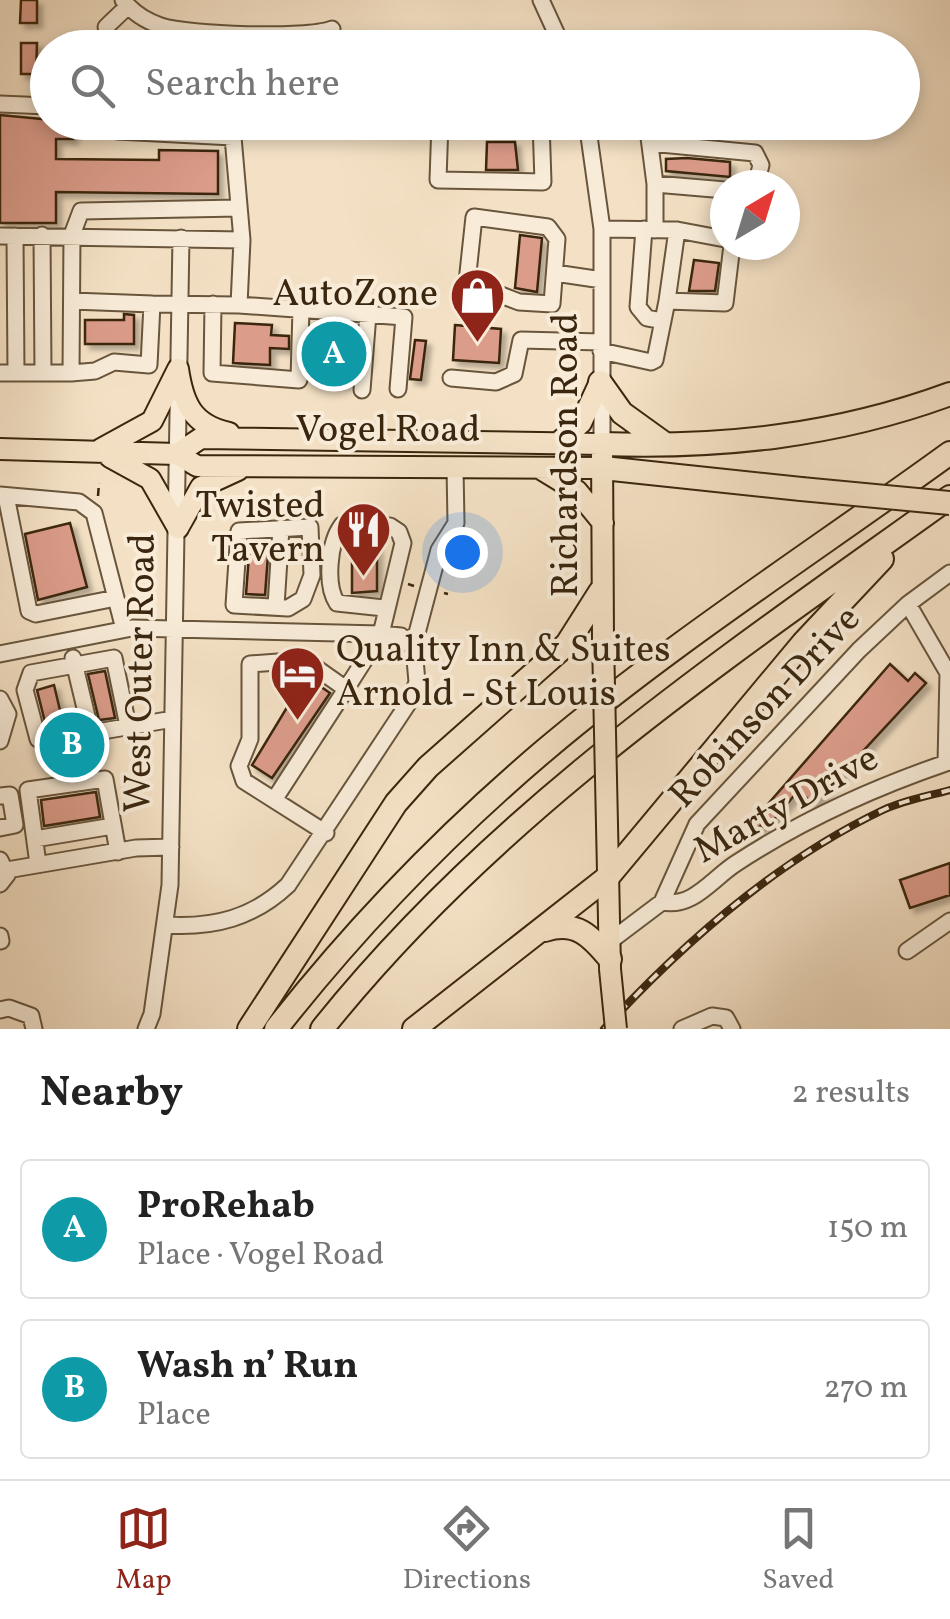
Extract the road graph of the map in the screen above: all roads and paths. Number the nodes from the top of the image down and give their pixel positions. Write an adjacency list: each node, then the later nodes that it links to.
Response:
1 (541, 0): 7 (street)
2 (125, 3): 3 (street); 5 (street)
3 (106, 27)
4 (332, 29): 6 (street)
5 (196, 30)
6 (328, 30)
7 (554, 30)
8 (0, 104): 9 (street)
9 (30, 105)
10 (233, 140): 19 (street)
11 (439, 140): 12 (street)
12 (542, 140)
13 (590, 140): 20 (street, Richardson Road)
14 (650, 140): 17 (street)
15 (689, 140): 16 (street)
16 (760, 170)
17 (655, 184): 18 (street); 21 (street)
18 (710, 189)
19 (240, 208): 24 (street); 28 (street)
20 (602, 229): 21 (street); 31 (street, Richardson Road)
21 (649, 229): 22 (street); 40 (street)
22 (677, 230): 26 (street); 33 (street)
23 (42, 235): 24 (street); 25 (street); 44 (street)
24 (72, 235): 27 (street); 32 (street)
25 (7, 236): 43 (street)
26 (710, 236)
27 (181, 238): 28 (street); 37 (street, West Outer Road)
28 (242, 240): 36 (street)
29 (730, 260): 33 (street)
30 (555, 273): 30 (street); 31 (street)
31 (602, 280): 41 (street, Richardson Road)
32 (72, 301): 34 (street); 45 (street)
33 (667, 301): 40 (street)
34 (152, 304): 37 (street); 45 (street)
35 (213, 304): 36 (street); 37 (street); 38 (street)
36 (240, 304): 38 (street)
37 (179, 310): 42 (street, West Outer Road)
38 (302, 310): 39 (street)
39 (368, 314): 48 (street); 49 (street)
40 (663, 321): 41 (street)
41 (601, 347): 46 (street); 47 (street, Richardson Road)
42 (178, 368): 51 (main road); 56 (main road); 58 (street, West Outer Road)
43 (8, 373): 44 (street)
44 (43, 373): 45 (street)
45 (71, 373)
46 (451, 378)
47 (600, 382): 52 (main road); 53 (street, Richardson Road); 54 (highway)
48 (398, 388)
49 (362, 390)
50 (950, 394): 54 (highway)
51 (255, 438): 52 (main road, Vogel Road); 58 (main road, Vogel Road)
52 (560, 442): 53 (main road, Vogel Road)
53 (602, 444): 54 (highway); 62 (main road, Richardson Road)
54 (668, 446)
55 (0, 449): 56 (main road, Vogel Road)
56 (93, 452): 58 (main road, Vogel Road); 69 (main road)
57 (950, 453): 118 (highway)
58 (176, 454): 59 (main road, Vogel Road); 69 (street, West Outer Road)
59 (254, 466): 61 (main road, Vogel Road); 69 (main road)
60 (535, 466): 61 (main road, Vogel Road); 62 (main road, Vogel Road); 68 (main road)
61 (455, 467): 84 (street)
62 (602, 468): 66 (highway, bridge); 68 (main road, Richardson Road)
63 (98, 484): 65 (path)
64 (3, 496): 73 (street); 73 (street)
65 (98, 496)
66 (950, 500): 67 (highway)
67 (917, 521): 107 (highway); 119 (highway)
68 (603, 522): 72 (main road, Richardson Road)
69 (178, 528): 78 (street, West Outer Road)
70 (281, 528): 75 (street); 76 (street); 76 (street)
71 (950, 574): 74 (street, Robinson Drive)
72 (600, 592): 85 (highway); 86 (main road, Richardson Road)
73 (116, 598): 79 (street)
74 (908, 604): 108 (street, Robinson Drive); 108 (street, Marty Drive)
75 (259, 606): 76 (street); 80 (street)
76 (276, 606)
77 (384, 608): 77 (street); 82 (street)
78 (174, 627): 79 (street); 80 (street); 93 (street, West Outer Road)
79 (124, 628): 83 (street)
80 (257, 630): 81 (street)
81 (304, 633): 82 (street); 89 (street)
82 (381, 634): 84 (street)
83 (69, 640): 87 (street); 90 (street)
84 (410, 641): 101 (street)
85 (567, 644): 86 (highway); 117 (highway)
86 (600, 650): 107 (main road, Richardson Road, bridge)
87 (0, 654)
88 (369, 654): 91 (street)
89 (306, 660): 91 (street); 98 (street)
90 (74, 664): 94 (street); 95 (street); 95 (street)
91 (346, 689): 98 (street)
92 (0, 699): 96 (street)
93 (173, 719): 94 (street); 103 (street, West Outer Road)
94 (128, 726): 95 (street)
95 (90, 730)
96 (0, 740)
97 (0, 796): 100 (street)
98 (274, 800): 101 (street)
99 (113, 826): 102 (street); 102 (street); 104 (street)
100 (0, 828)
101 (326, 833): 110 (street)
102 (35, 839): 105 (street)
103 (171, 847): 104 (street); 110 (street, West Outer Road)
104 (118, 852): 105 (street)
105 (38, 864): 106 (street)
106 (2, 871)
107 (608, 877): 111 (highway); 113 (main road, Richardson Road)
108 (662, 902): 113 (street, Robinson Drive)
109 (950, 920): 112 (street)
110 (166, 925): 116 (street, West Outer Road)
111 (542, 932): 113 (highway); 120 (highway)
112 (907, 951)
113 (609, 957): 121 (main road, Richardson Road, bridge)
114 (0, 1010): 115 (street)
115 (34, 1029)
116 (146, 1029)
117 (249, 1029)
118 (276, 1029)
119 (322, 1029)
120 (414, 1029)
121 (616, 1029)
122 (682, 1029): 123 (street)
123 (732, 1029)

